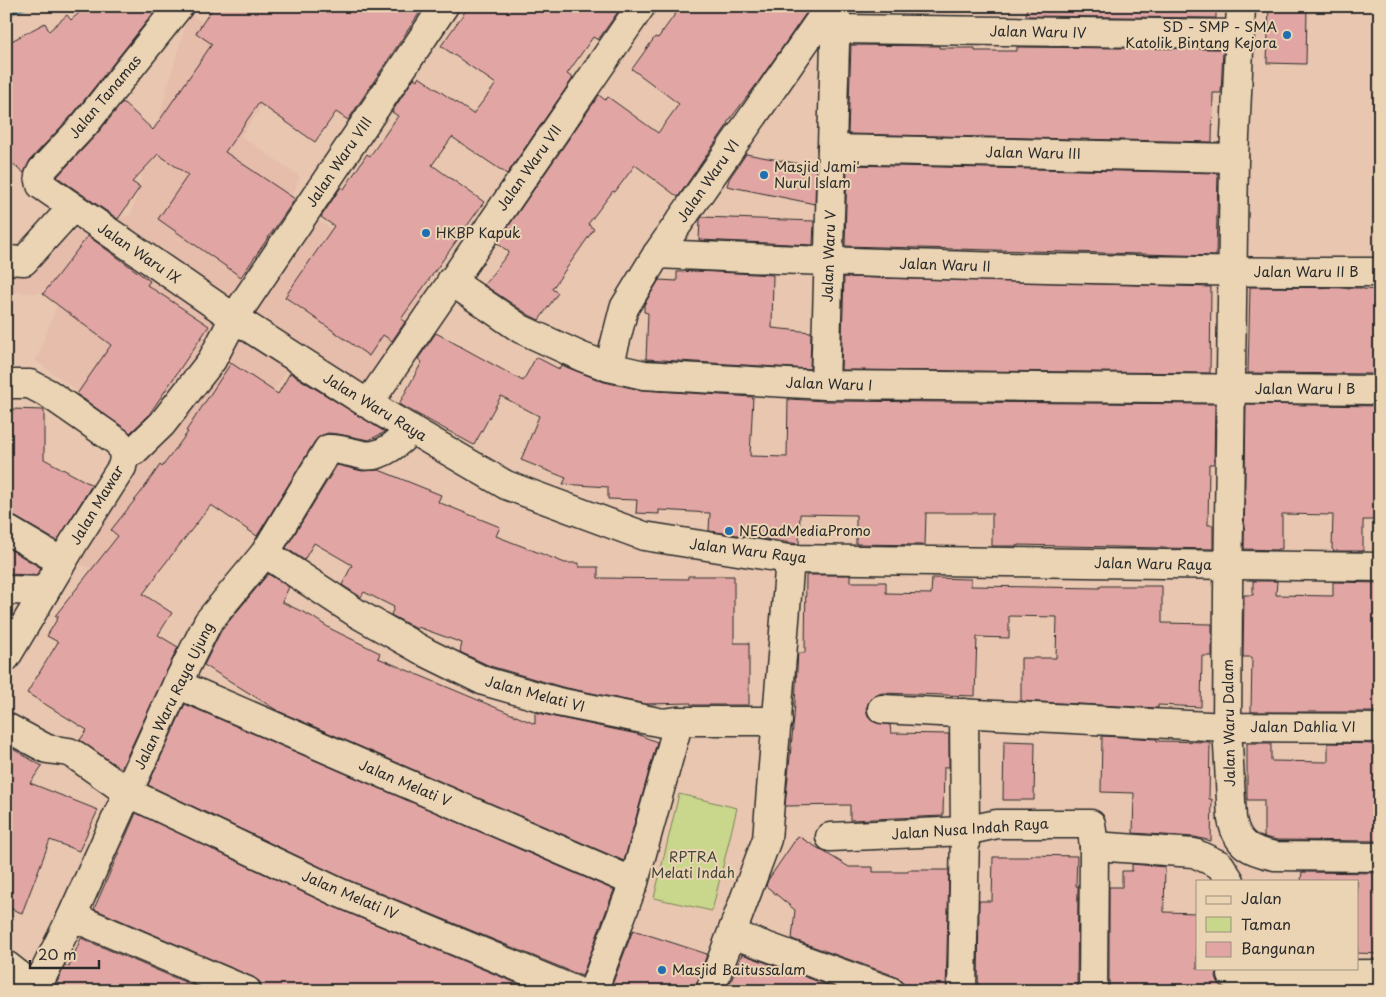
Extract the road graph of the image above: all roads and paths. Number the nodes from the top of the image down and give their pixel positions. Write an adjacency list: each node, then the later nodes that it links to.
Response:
1 (179, 6): 9 (street, Jalan Tanamas)
2 (444, 6): 17 (street, Jalan Waru VIII)
3 (641, 6): 16 (street, Jalan Waru VII)
4 (1241, 6): 6 (street)
5 (834, 14): 6 (street, Jalan Waru IV); 7 (street, Jalan Waru V); 11 (street, Jalan Waru VI)
6 (1240, 34): 8 (street)
7 (832, 149): 8 (street, Jalan Waru III); 13 (street, Jalan Waru V)
8 (1234, 158): 14 (street)
9 (44, 188): 10 (street, Jalan Waru IX)
10 (72, 208): 12 (street); 17 (street, Jalan Waru IX)
11 (657, 254): 13 (street, Jalan Waru II); 18 (street, Jalan Waru VI)
12 (6, 260)
13 (829, 262): 14 (street, Jalan Waru II); 20 (street, Jalan Waru V)
14 (1232, 272): 15 (street, Jalan Waru II B); 21 (street)
15 (1380, 272)
16 (451, 281): 18 (street, Jalan Waru I); 23 (street, Jalan Waru VII)
17 (234, 318): 23 (street, Jalan Waru Raya); 25 (street, Jalan Mawar)
18 (609, 367): 20 (street, Jalan Waru I)
19 (6, 384): 25 (street)
20 (825, 385): 21 (street, Jalan Waru I)
21 (1231, 389): 22 (street, Jalan Waru I B); 30 (street)
22 (1380, 390)
23 (368, 404): 24 (street, Jalan Waru Raya)
24 (412, 429): 27 (street, Jalan Waru Raya Ujung); 28 (street, Jalan Waru Raya)
25 (124, 454): 29 (street, Jalan Mawar)
26 (6, 529): 29 (street)
27 (265, 553): 35 (street, Jalan Waru Raya Ujung); 38 (street, Jalan Melati VI)
28 (789, 559): 30 (street, Jalan Waru Raya); 39 (street)
29 (62, 562): 33 (street, Jalan Mawar)
30 (1229, 565): 31 (street, Jalan Waru Raya); 41 (street, Jalan Waru Dalam)
31 (1380, 567)
32 (6, 590): 33 (street)
33 (45, 591): 34 (street, Jalan Mawar)
34 (6, 657)
35 (177, 684): 43 (street, Jalan Waru Raya Ujung); 49 (street, Jalan Melati V)
36 (882, 709): 37 (street, Jalan Dahlia VI)
37 (964, 713): 41 (street, Jalan Dahlia VI); 44 (street)
38 (679, 721): 39 (street, Jalan Melati VI); 49 (street)
39 (778, 722): 51 (street)
40 (6, 727): 43 (street)
41 (1227, 727): 42 (street, Jalan Dahlia VI); 47 (street, Jalan Waru Dalam)
42 (1380, 728)
43 (127, 792): 50 (street, Jalan Waru Raya Ujung); 57 (street, Jalan Melati IV)
44 (965, 831): 45 (street, Jalan Nusa Indah Raya); 46 (street, Jalan Nusa Indah Raya); 61 (street)
45 (830, 837)
46 (1094, 846): 48 (street); 62 (street)
47 (1380, 857)
48 (1229, 880)
49 (634, 882): 58 (street)
50 (71, 918): 55 (street, Jalan Waru Raya Ujung); 56 (street)
51 (732, 934): 59 (street); 60 (street)
52 (6, 965): 55 (street)
53 (1380, 974): 54 (street)
54 (1232, 978)
55 (37, 988)
56 (247, 991)
57 (576, 991)
58 (593, 991)
59 (710, 991)
60 (890, 991)
61 (962, 991)
62 (1093, 991)

